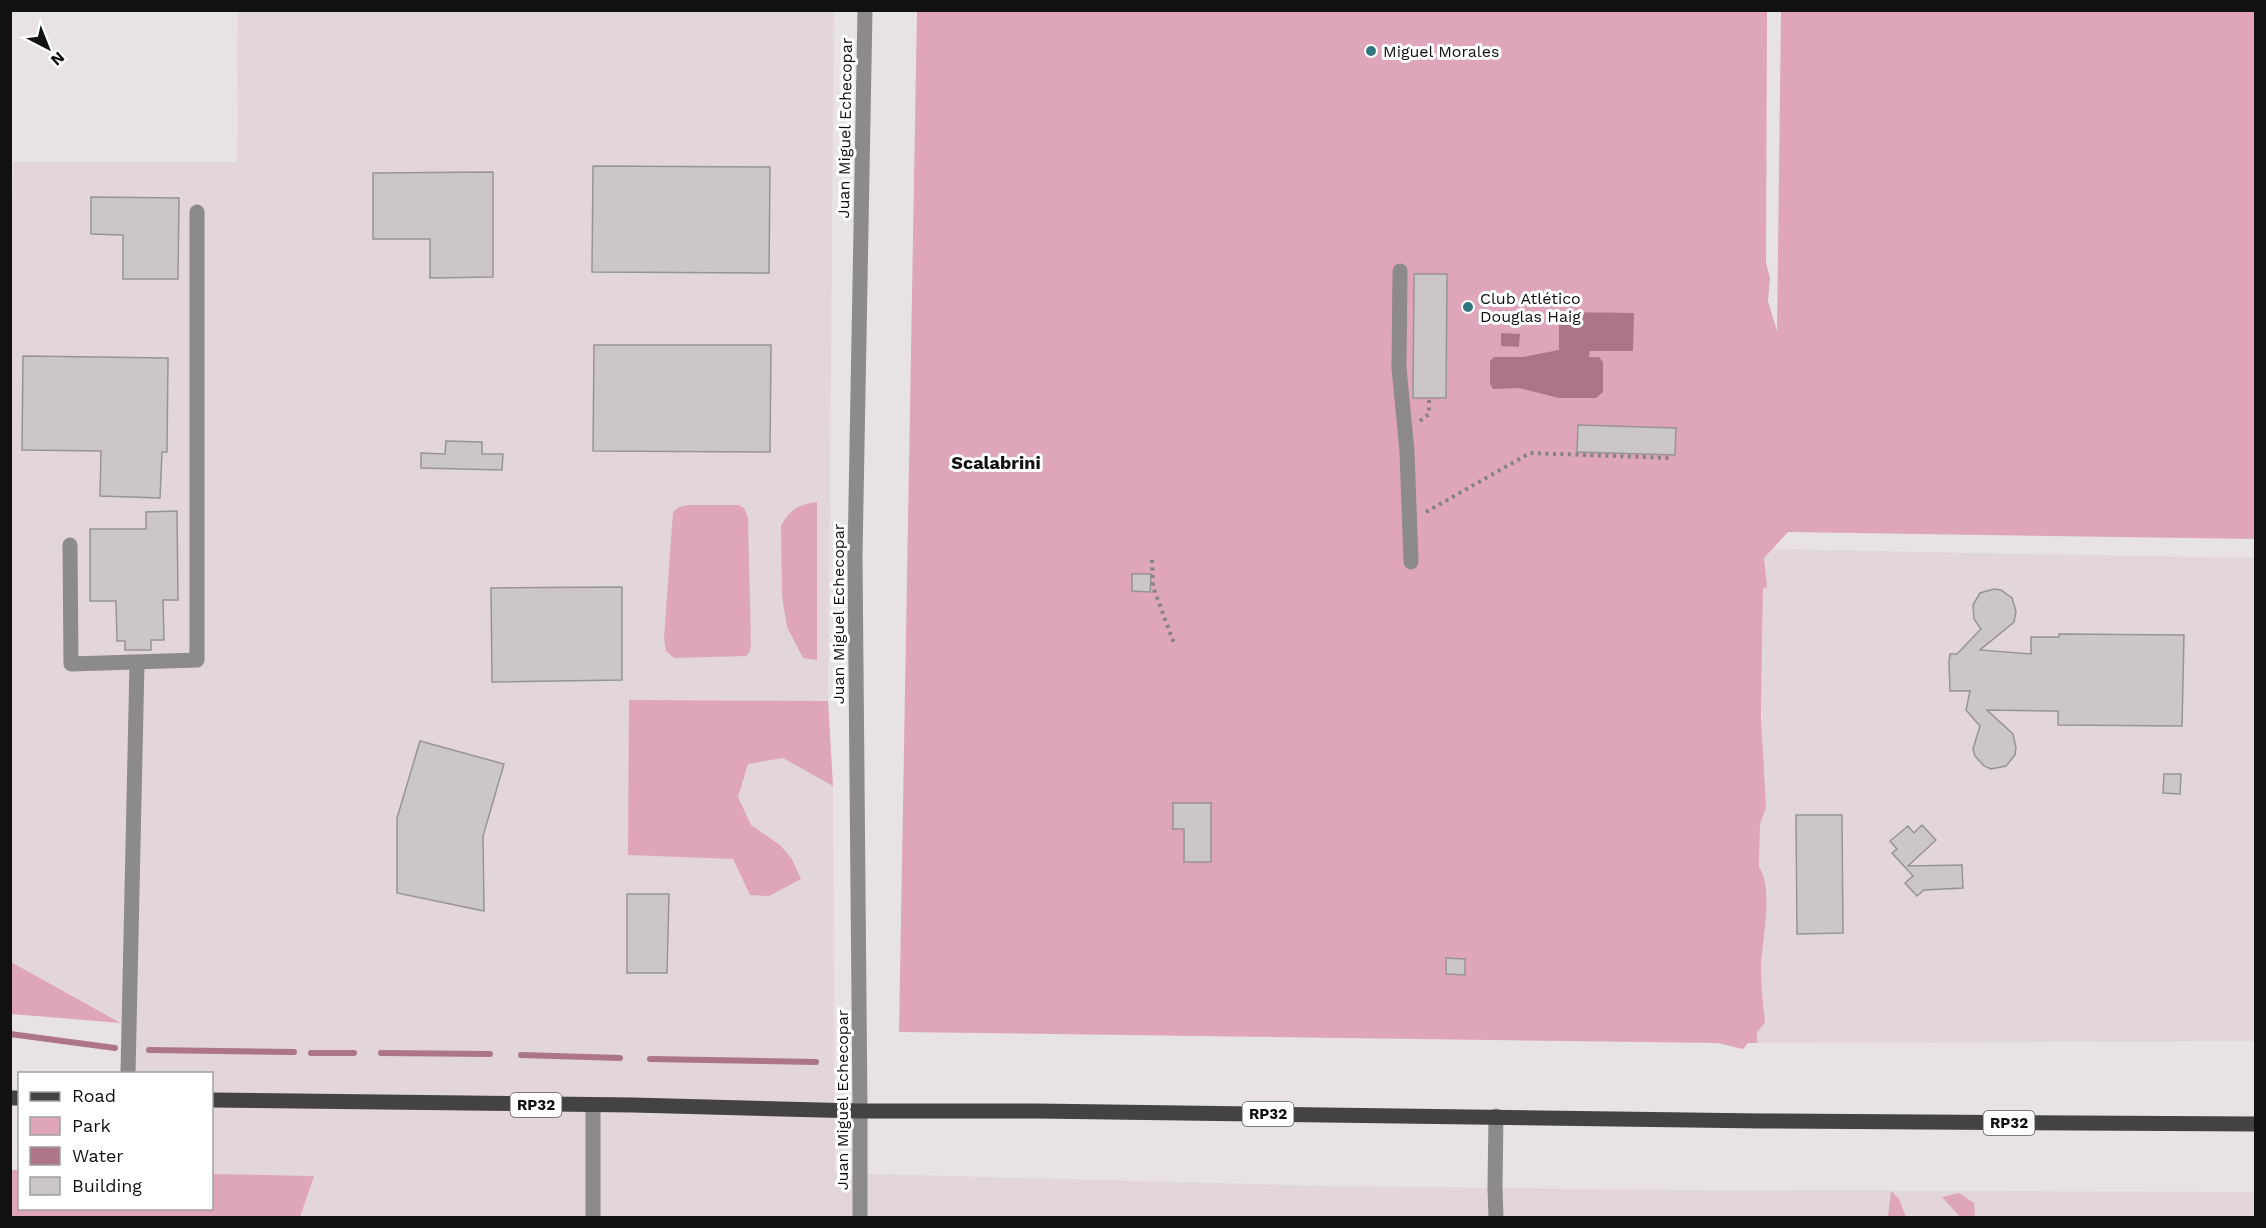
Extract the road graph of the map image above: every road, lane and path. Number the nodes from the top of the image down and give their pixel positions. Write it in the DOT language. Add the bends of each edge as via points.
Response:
graph roads {
  1 [pos="865,10"];
  2 [pos="197,212"];
  3 [pos="1400,271"];
  4 [pos="1671,458"];
  5 [pos="1410,520"];
  6 [pos="69,545"];
  7 [pos="1152,560"];
  8 [pos="1411,562"];
  9 [pos="1175,646"];
  10 [pos="137,663"];
  11 [pos="128,1072"];
  12 [pos="213,1101"];
  13 [pos="593,1106"];
  14 [pos="861,1111"];
  15 [pos="1496,1116"];
  16 [pos="2256,1124"];
  17 [pos="593,1218"];
  18 [pos="860,1218"];
  19 [pos="1496,1218"];
  1 -- 14 [label="street, Juan Miguel Echecopar" via="855,556"];
  2 -- 10 [label="street" via="197,660"];
  3 -- 5 [label="street" via="1399,368"];
  4 -- 5 [label="path" via="1530,453"];
  5 -- 8 [label="street"];
  6 -- 10 [label="street" via="70,664"];
  7 -- 9 [label="path" via="1153,587"];
  10 -- 11 [label="street"];
  12 -- 13 [label="main road, RP32"];
  13 -- 14 [label="main road, RP32"];
  13 -- 17 [label="street"];
  14 -- 15 [label="main road, RP32"];
  14 -- 18 [label="street, Juan Miguel Echecopar"];
  15 -- 16 [label="main road, RP32"];
  15 -- 19 [label="street"];
}
